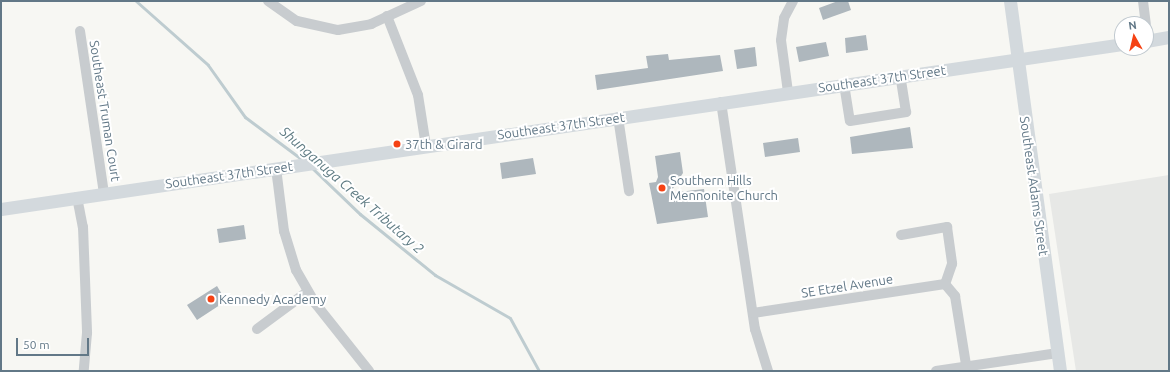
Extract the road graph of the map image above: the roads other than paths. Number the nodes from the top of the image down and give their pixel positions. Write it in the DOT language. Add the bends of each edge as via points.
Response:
graph roads {
  1 [pos="268,1"];
  2 [pos="421,1"];
  3 [pos="793,1"];
  4 [pos="1010,1"];
  5 [pos="1143,1"];
  6 [pos="387,16"];
  7 [pos="1145,16"];
  8 [pos="80,31"];
  9 [pos="1154,36"];
  10 [pos="1169,37"];
  11 [pos="1114,45"];
  12 [pos="1017,59"];
  13 [pos="900,76"];
  14 [pos="844,84"];
  15 [pos="788,92"];
  16 [pos="721,102"];
  17 [pos="618,118"];
  18 [pos="426,146"];
  19 [pos="279,168"];
  20 [pos="629,192"];
  21 [pos="104,194"];
  22 [pos="77,197"];
  23 [pos="1,209"];
  24 [pos="901,235"];
  25 [pos="945,284"];
  26 [pos="307,292"];
  27 [pos="753,313"];
  28 [pos="257,329"];
  29 [pos="1058,353"];
  30 [pos="967,369"];
  31 [pos="84,371"];
  32 [pos="369,371"];
  33 [pos="768,371"];
  34 [pos="936,371"];
  35 [pos="1060,371"];
  1 -- 6 [label="street" via="297,21 324,28 363,26"];
  2 -- 6 [label="street"];
  3 -- 15 [label="street" via="784,18 781,40"];
  4 -- 12 [label="main road, Southeast Adams Street"];
  5 -- 7 [label="street"];
  6 -- 18 [label="street" via="418,95"];
  8 -- 21 [label="street, Southeast Truman Court"];
  9 -- 10 [label="main road"];
  11 -- 12 [label="main road, Southeast 37th Street"];
  12 -- 13 [label="main road, Southeast 37th Street"];
  12 -- 29 [label="main road, Southeast Adams Street"];
  13 -- 14 [label="main road, Southeast 37th Street"];
  13 -- 14 [label="street" via="906,112 850,121"];
  14 -- 15 [label="main road, Southeast 37th Street"];
  15 -- 16 [label="main road, Southeast 37th Street"];
  16 -- 17 [label="main road, Southeast 37th Street"];
  16 -- 27 [label="street"];
  17 -- 18 [label="main road, Southeast 37th Street"];
  17 -- 20 [label="street"];
  18 -- 19 [label="main road, Southeast 37th Street"];
  19 -- 21 [label="main road, Southeast 37th Street"];
  19 -- 26 [label="street" via="289,252"];
  21 -- 22 [label="main road, Southeast 37th Street"];
  22 -- 23 [label="main road, Southeast 37th Street"];
  22 -- 31 [label="street" via="83,227 86,303"];
  24 -- 25 [label="street" via="946,227 952,264"];
  25 -- 27 [label="street, SE Etzel Avenue"];
  25 -- 30 [label="street" via="955,296"];
  26 -- 28 [label="street"];
  26 -- 32 [label="street"];
  27 -- 33 [label="street"];
  29 -- 30 [label="street"];
  29 -- 35 [label="main road, Southeast Adams Street"];
  30 -- 34 [label="street"];
}
